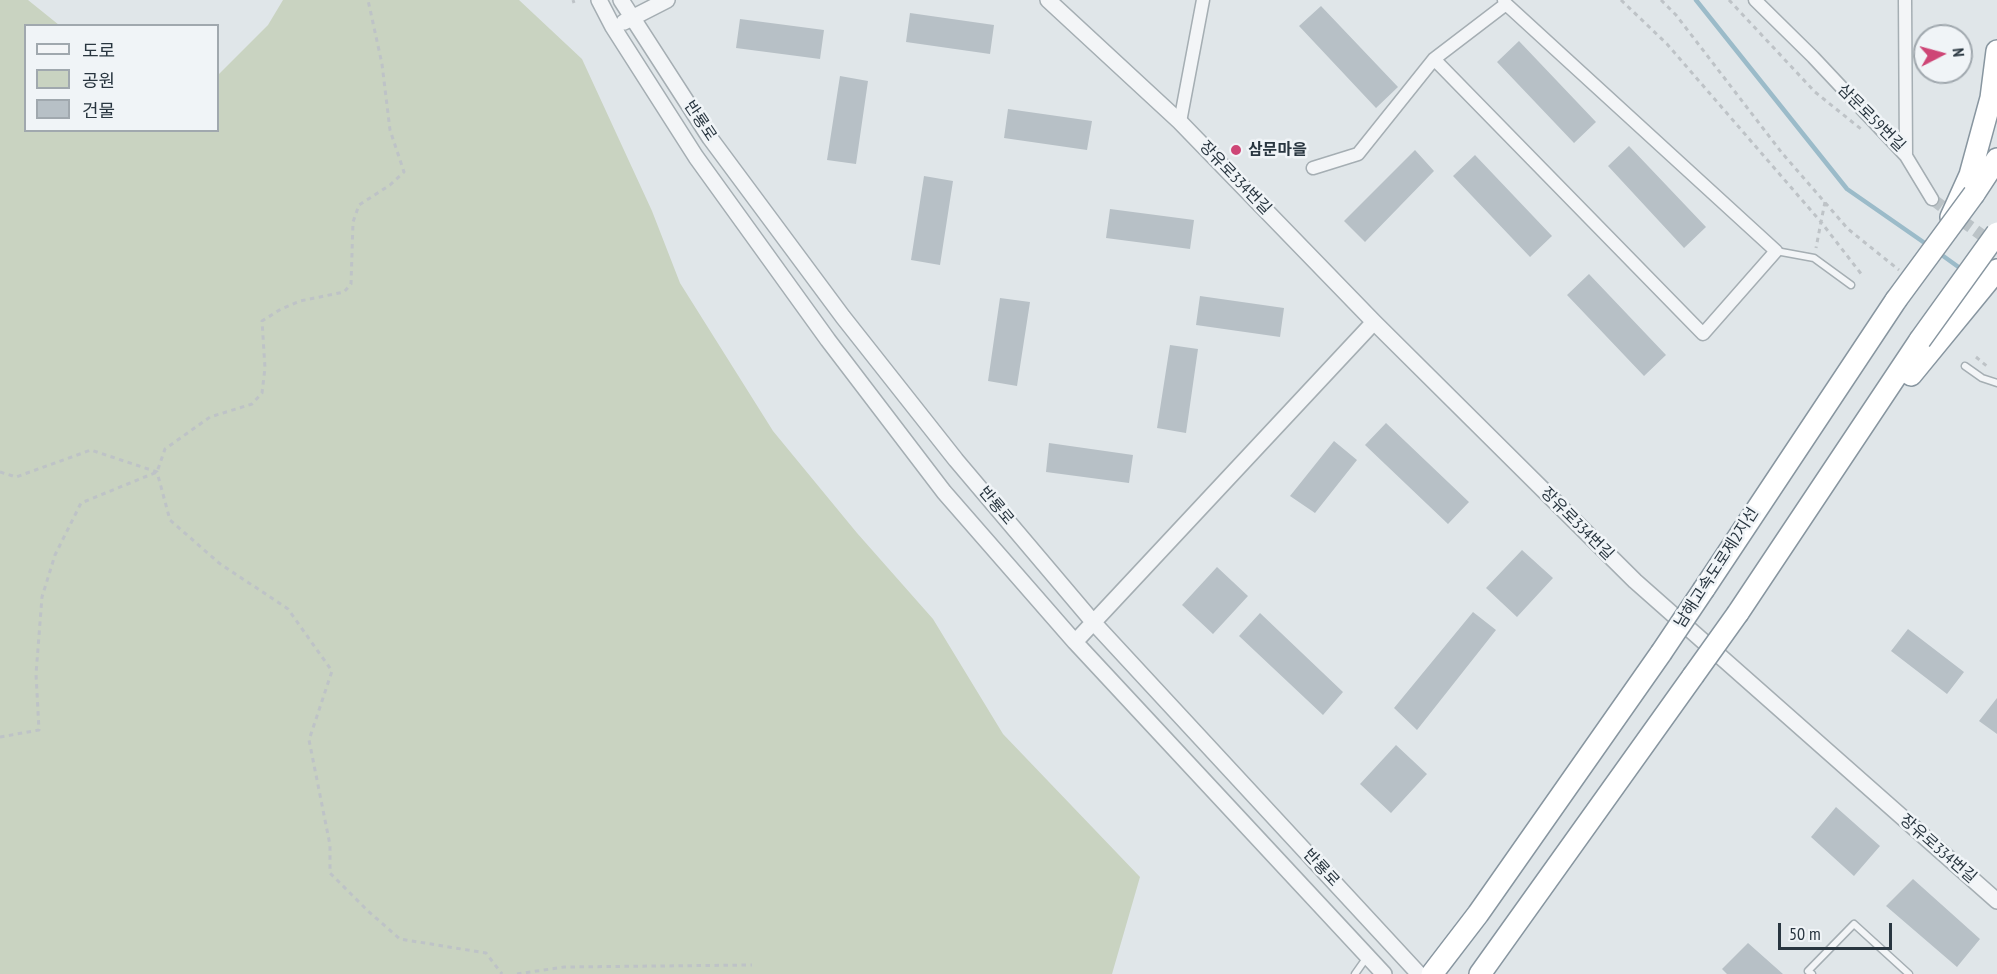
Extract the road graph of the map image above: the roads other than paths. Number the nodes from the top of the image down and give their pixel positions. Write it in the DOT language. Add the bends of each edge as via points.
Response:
graph roads {
  1 [pos="667,0"];
  2 [pos="1048,0"];
  3 [pos="1203,0"];
  4 [pos="1755,0"];
  5 [pos="1905,0"];
  6 [pos="624,1"];
  7 [pos="1505,2"];
  8 [pos="602,6"];
  9 [pos="632,19"];
  10 [pos="613,27"];
  11 [pos="1997,51"];
  12 [pos="1434,59"];
  13 [pos="1180,122"];
  14 [pos="1906,156"];
  15 [pos="1997,159"];
  16 [pos="1313,168"];
  17 [pos="1932,199"];
  18 [pos="1997,232"];
  19 [pos="1942,237"];
  20 [pos="1776,251"];
  21 [pos="1997,270"];
  22 [pos="1851,285"];
  23 [pos="1374,322"];
  24 [pos="1965,366"];
  25 [pos="1997,383"];
  26 [pos="1845,453"];
  27 [pos="1094,623"];
  28 [pos="1076,642"];
  29 [pos="1997,901"];
  30 [pos="1368,956"];
  31 [pos="1355,974"];
  32 [pos="1384,974"];
  33 [pos="1419,974"];
  34 [pos="1432,974"];
  35 [pos="1480,974"];
  36 [pos="1812,974"];
  37 [pos="1908,974"];
  1 -- 9 [label="street"];
  2 -- 13 [label="street, 장유로334번길"];
  3 -- 13 [label="street"];
  4 -- 14 [label="street, 삼문로59번길"];
  5 -- 14 [label="street, 삼문로59번길"];
  6 -- 8 [label="street"];
  6 -- 9 [label="street, 반룡로"];
  7 -- 12 [label="street"];
  7 -- 20 [label="street"];
  8 -- 10 [label="street, 반룡로"];
  9 -- 10 [label="street"];
  9 -- 27 [label="street, 반룡로" via="710,138 843,317 956,460"];
  10 -- 28 [label="street, 반룡로" via="696,157 828,340 944,492"];
  11 -- 19 [label="highway" via="1991,98 1970,175"];
  12 -- 16 [label="street" via="1358,154"];
  12 -- 20 [label="street" via="1703,334"];
  13 -- 23 [label="street, 장유로334번길"];
  14 -- 17 [label="street"];
  15 -- 19 [label="highway, 남해고속도로제2지선, bridge"];
  18 -- 26 [label="highway, bridge"];
  19 -- 34 [label="highway, 남해고속도로제2지선, bridge" via="1661,653"];
  20 -- 22 [label="lane" via="1814,258"];
  21 -- 26 [label="highway"];
  23 -- 27 [label="street"];
  23 -- 29 [label="street, 장유로334번길" via="1635,581"];
  24 -- 25 [label="lane"];
  26 -- 35 [label="highway, bridge" via="1738,613"];
  27 -- 28 [label="street"];
  27 -- 33 [label="street, 반룡로"];
  28 -- 30 [label="street, 반룡로"];
  30 -- 31 [label="lane"];
  30 -- 32 [label="street, 반룡로"];
  36 -- 37 [label="lane" via="1808,971 1854,924"];
}
